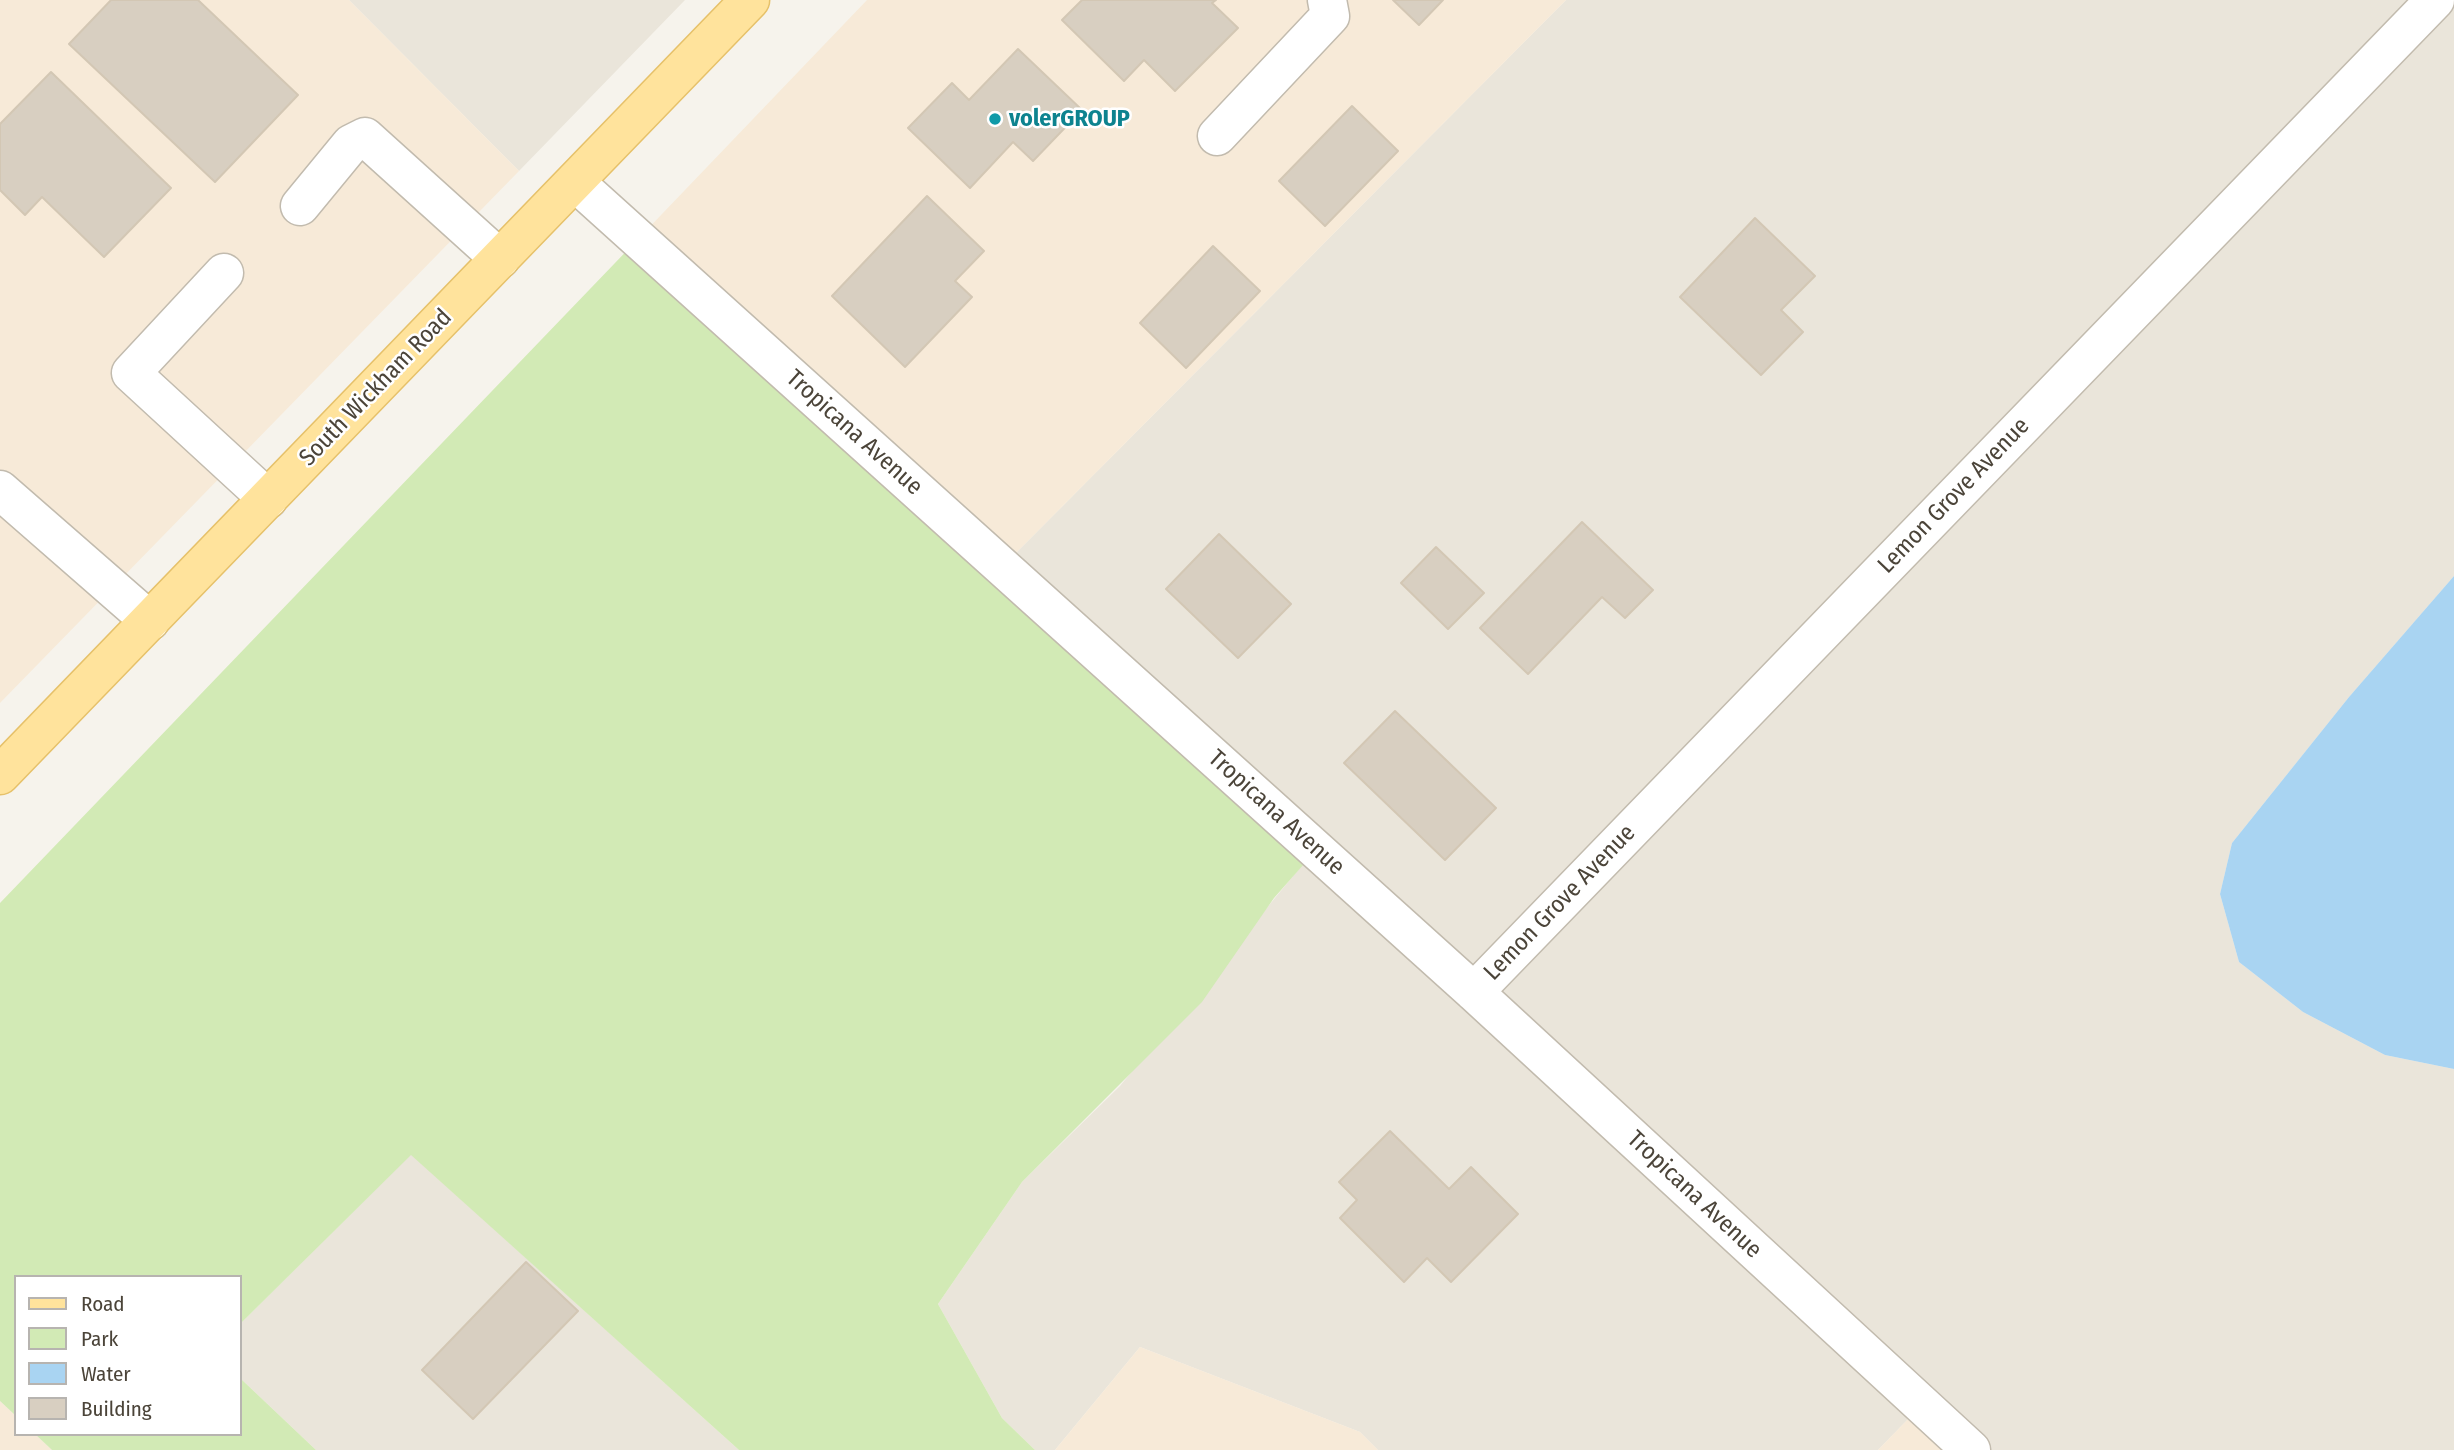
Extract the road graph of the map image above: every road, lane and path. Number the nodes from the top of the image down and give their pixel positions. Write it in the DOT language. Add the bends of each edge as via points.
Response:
graph roads {
  1 [pos="750,0"];
  2 [pos="1327,0"];
  3 [pos="2435,0"];
  4 [pos="1217,136"];
  5 [pos="575,182"];
  6 [pos="300,206"];
  7 [pos="500,259"];
  8 [pos="224,273"];
  9 [pos="0,490"];
  10 [pos="268,499"];
  11 [pos="150,621"];
  12 [pos="0,775"];
  13 [pos="1474,992"];
  14 [pos="1970,1450"];
  1 -- 5 [label="main road, South Wickham Road"];
  2 -- 4 [label="street" via="1330,16"];
  3 -- 13 [label="street, Lemon Grove Avenue"];
  5 -- 7 [label="main road, South Wickham Road"];
  5 -- 13 [label="street, Tropicana Avenue"];
  6 -- 7 [label="street" via="351,144 365,137"];
  7 -- 10 [label="main road, South Wickham Road"];
  8 -- 10 [label="street" via="131,373"];
  9 -- 11 [label="street"];
  10 -- 11 [label="main road, South Wickham Road"];
  11 -- 12 [label="main road, South Wickham Road"];
  13 -- 14 [label="street, Tropicana Avenue"];
}
